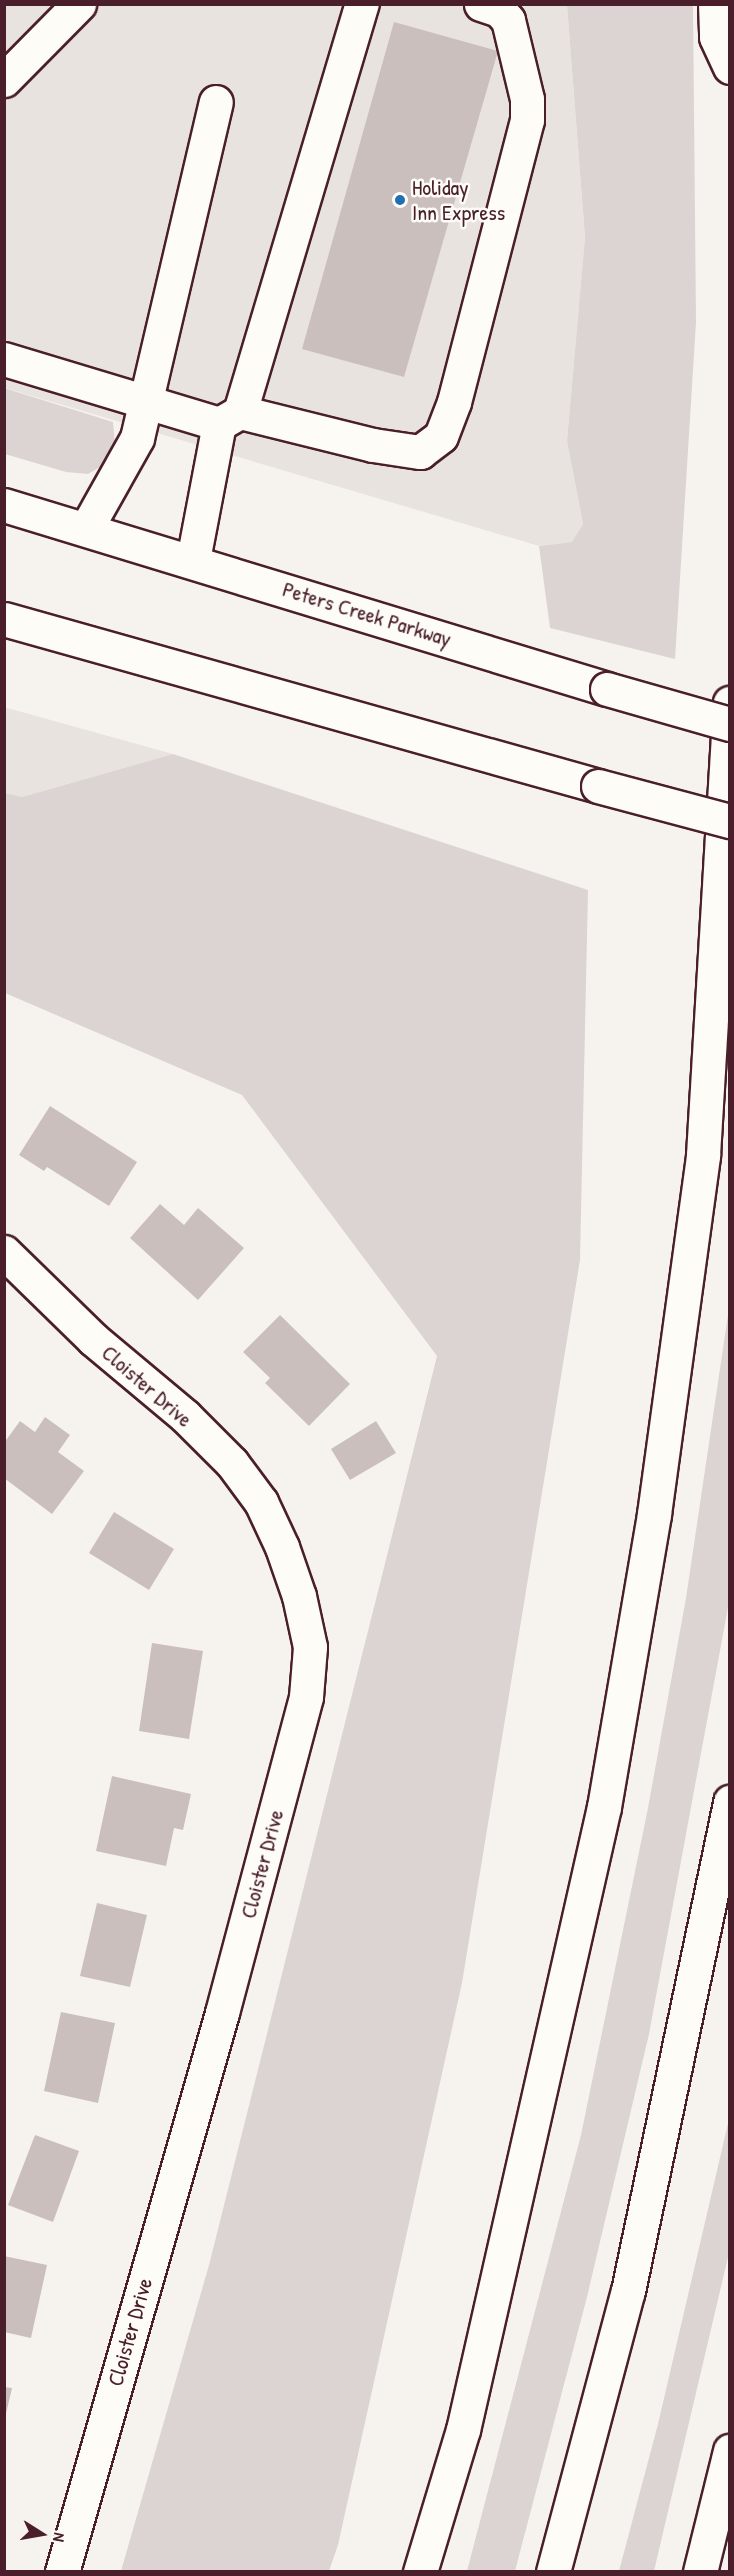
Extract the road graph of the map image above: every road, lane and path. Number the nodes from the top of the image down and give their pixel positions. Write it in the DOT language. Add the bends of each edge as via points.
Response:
graph roads {
  1 [pos="79,4"];
  2 [pos="363,4"];
  3 [pos="480,4"];
  4 [pos="715,4"];
  5 [pos="729,67"];
  6 [pos="4,80"];
  7 [pos="216,102"];
  8 [pos="4,359"];
  9 [pos="146,401"];
  10 [pos="229,418"];
  11 [pos="4,505"];
  12 [pos="86,528"];
  13 [pos="193,560"];
  14 [pos="4,619"];
  15 [pos="729,704"];
  16 [pos="729,724"];
  17 [pos="729,821"];
  18 [pos="4,1252"];
  19 [pos="729,1802"];
  20 [pos="729,2451"];
  21 [pos="62,2571"];
  22 [pos="420,2571"];
  23 [pos="553,2571"];
  24 [pos="700,2571"];
  1 -- 6 [label="main road"];
  2 -- 10 [label="main road"];
  3 -- 10 [label="main road" via="499,10 508,20 527,120 454,402 441,436 420,452"];
  4 -- 5 [label="main road" via="716,37"];
  7 -- 9 [label="main road"];
  8 -- 9 [label="main road"];
  9 -- 10 [label="main road"];
  9 -- 12 [label="main road" via="137,438"];
  10 -- 13 [label="main road"];
  11 -- 12 [label="main road, Peters Creek Parkway"];
  12 -- 13 [label="main road, Peters Creek Parkway"];
  13 -- 16 [label="main road, Peters Creek Parkway, bridge"];
  14 -- 17 [label="main road, bridge"];
  15 -- 22 [label="main road" via="703,1155 654,1514 598,1830 463,2430"];
  18 -- 21 [label="main road, Cloister Drive" via="93,1339 185,1416 232,1462 261,1502 282,1547 299,1596 310,1647 306,1697 222,2013"];
  19 -- 23 [label="main road" via="628,2291"];
  20 -- 24 [label="main road"];
}
